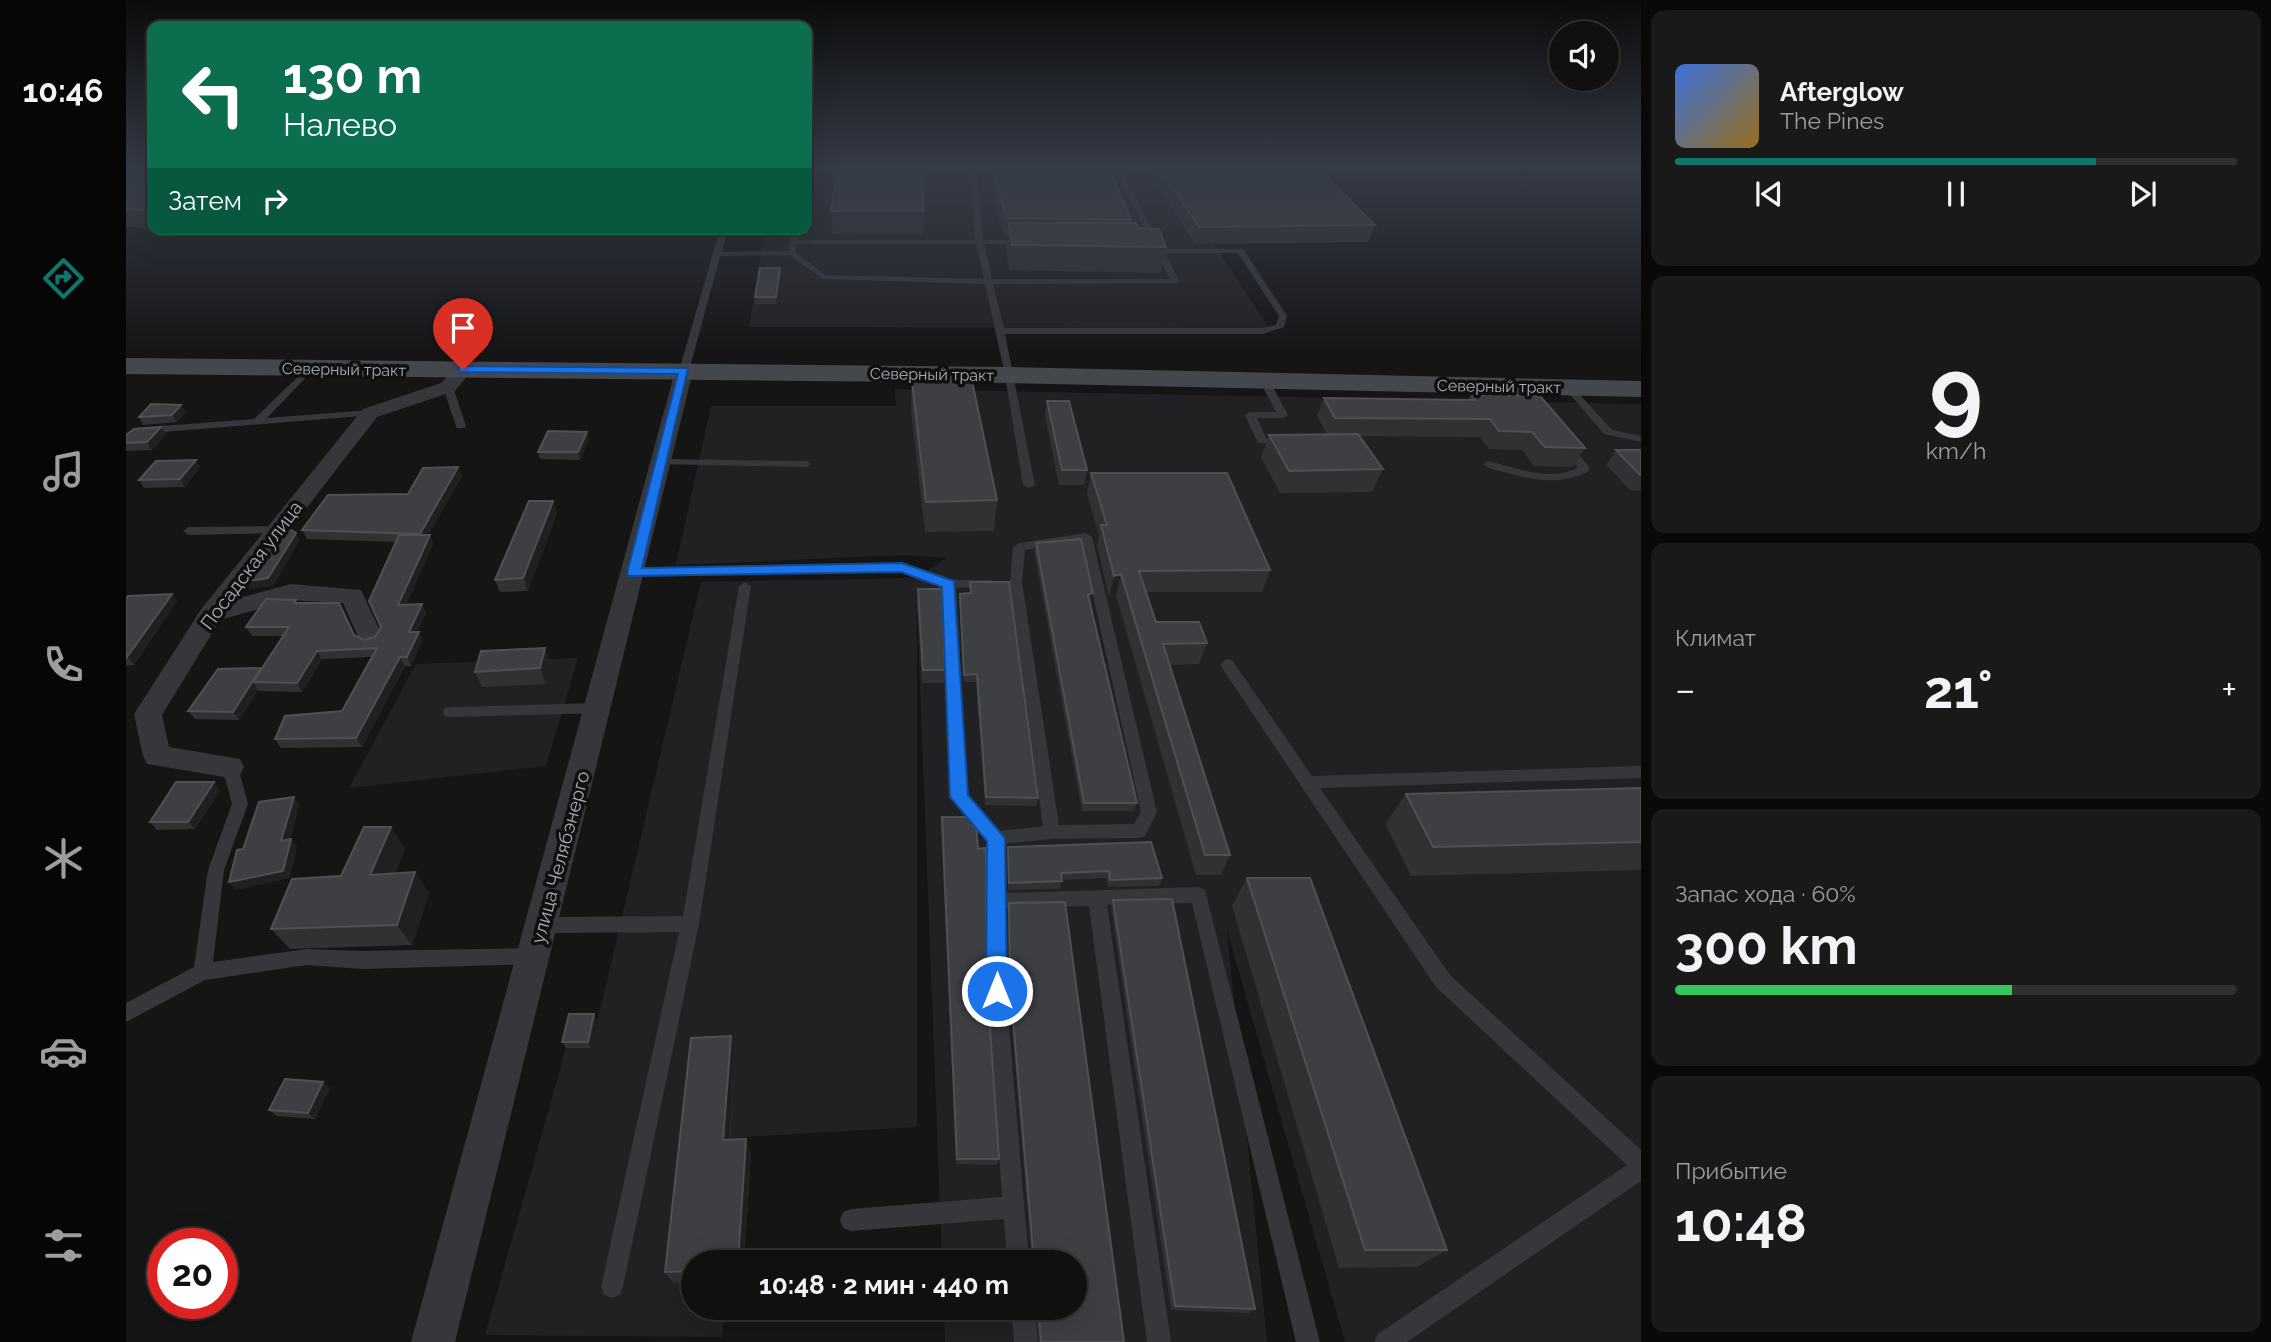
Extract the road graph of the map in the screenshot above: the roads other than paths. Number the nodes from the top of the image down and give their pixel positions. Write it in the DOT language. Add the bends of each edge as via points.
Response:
graph roads {
  1 [pos="978,229"];
  2 [pos="1148,229"];
  3 [pos="723,235"];
  4 [pos="796,235"];
  5 [pos="979,241"];
  6 [pos="794,242"];
  7 [pos="1033,242"];
  8 [pos="1141,243"];
  9 [pos="1157,247"];
  10 [pos="791,253"];
  11 [pos="718,254"];
  12 [pos="989,282"];
  13 [pos="999,331"];
  14 [pos="126,366"];
  15 [pos="223,368"];
  16 [pos="310,368"];
  17 [pos="684,370"];
  18 [pos="1010,375"];
  19 [pos="126,378"];
  20 [pos="456,378"];
  21 [pos="1265,382"];
  22 [pos="1569,388"];
  23 [pos="1641,389"];
  24 [pos="370,413"];
  25 [pos="257,422"];
  26 [pos="461,426"];
  27 [pos="1555,431"];
  28 [pos="1641,439"];
  29 [pos="126,440"];
  30 [pos="1303,443"];
  31 [pos="662,462"];
  32 [pos="806,464"];
  33 [pos="1488,464"];
  34 [pos="1029,485"];
  35 [pos="276,530"];
  36 [pos="189,531"];
  37 [pos="634,573"];
  38 [pos="1016,582"];
  39 [pos="949,584"];
  40 [pos="745,586"];
  41 [pos="211,614"];
  42 [pos="370,637"];
  43 [pos="1227,664"];
  44 [pos="599,708"];
  45 [pos="450,712"];
  46 [pos="230,767"];
  47 [pos="1641,772"];
  48 [pos="1307,782"];
  49 [pos="1052,832"];
  50 [pos="996,838"];
  51 [pos="1097,898"];
  52 [pos="996,901"];
  53 [pos="690,924"];
  54 [pos="543,925"];
  55 [pos="534,956"];
  56 [pos="203,972"];
  57 [pos="126,1013"];
  58 [pos="1641,1166"];
  59 [pos="1012,1207"];
  60 [pos="851,1220"];
  61 [pos="1017,1250"];
  62 [pos="612,1287"];
  63 [pos="1024,1320"];
  64 [pos="433,1342"];
  65 [pos="1026,1342"];
  66 [pos="1159,1342"];
  67 [pos="1308,1342"];
  68 [pos="1386,1342"];
  1 -- 5 [label="lane"];
  2 -- 9 [label="lane"];
  3 -- 11 [label="lane"];
  4 -- 6 [label="lane"];
  5 -- 6 [label="lane"];
  5 -- 7 [label="lane"];
  5 -- 12 [label="lane"];
  6 -- 10 [label="lane"];
  8 -- 9 [label="lane"];
  9 -- 12 [label="lane" via="1175,281"];
  9 -- 13 [label="lane" via="1240,251 1283,316 1280,327 1263,331"];
  10 -- 11 [label="lane"];
  10 -- 12 [label="lane" via="823,277"];
  11 -- 17 [label="lane"];
  12 -- 13 [label="lane"];
  13 -- 18 [label="lane"];
  14 -- 15 [label="main road, Северный тракт"];
  15 -- 16 [label="main road, Северный тракт"];
  15 -- 19 [label="main road, Северный тракт"];
  16 -- 20 [label="main road, Северный тракт"];
  16 -- 25 [label="lane"];
  17 -- 18 [label="main road, Северный тракт"];
  17 -- 20 [label="main road, Северный тракт"];
  17 -- 31 [label="street, улица Челябэнерго"];
  18 -- 21 [label="main road, Северный тракт"];
  18 -- 34 [label="lane"];
  20 -- 24 [label="street"];
  20 -- 26 [label="lane"];
  21 -- 22 [label="main road, Северный тракт" via="1525,395"];
  21 -- 30 [label="lane" via="1283,415 1250,415 1262,441"];
  22 -- 23 [label="main road, Северный тракт"];
  22 -- 28 [label="lane" via="1608,432"];
  24 -- 25 [label="lane"];
  24 -- 35 [label="street, Посадская улица"];
  25 -- 29 [label="lane" via="135,431"];
  27 -- 33 [label="lane" via="1585,469 1573,477 1533,477"];
  31 -- 32 [label="lane"];
  31 -- 37 [label="street, улица Челябэнерго"];
  35 -- 36 [label="lane"];
  35 -- 41 [label="street, Посадская улица"];
  37 -- 39 [label="lane" via="902,568"];
  37 -- 44 [label="street, улица Челябэнерго"];
  38 -- 39 [label="lane"];
  38 -- 49 [label="lane"];
  38 -- 49 [label="lane" via="1019,547 1086,537 1149,812 1139,831"];
  39 -- 50 [label="lane" via="959,797"];
  40 -- 53 [label="lane"];
  41 -- 42 [label="street" via="291,592 352,596"];
  41 -- 46 [label="street, Посадская улица" via="148,714 157,756"];
  43 -- 48 [label="lane"];
  44 -- 45 [label="lane"];
  44 -- 54 [label="street, улица Челябэнерго"];
  46 -- 56 [label="lane" via="240,804 216,870"];
  47 -- 48 [label="lane"];
  48 -- 58 [label="lane" via="1443,981"];
  49 -- 50 [label="lane"];
  50 -- 52 [label="lane"];
  51 -- 52 [label="lane"];
  51 -- 66 [label="lane"];
  51 -- 67 [label="lane" via="1199,895"];
  52 -- 59 [label="lane" via="997,991"];
  53 -- 54 [label="lane"];
  53 -- 62 [label="lane"];
  54 -- 55 [label="street, улица Челябэнерго"];
  55 -- 56 [label="lane" via="307,957"];
  55 -- 64 [label="street, улица Челябэнерго"];
  56 -- 57 [label="lane"];
  58 -- 68 [label="lane"];
  59 -- 60 [label="lane"];
  59 -- 61 [label="lane"];
  63 -- 65 [label="lane"];
}
